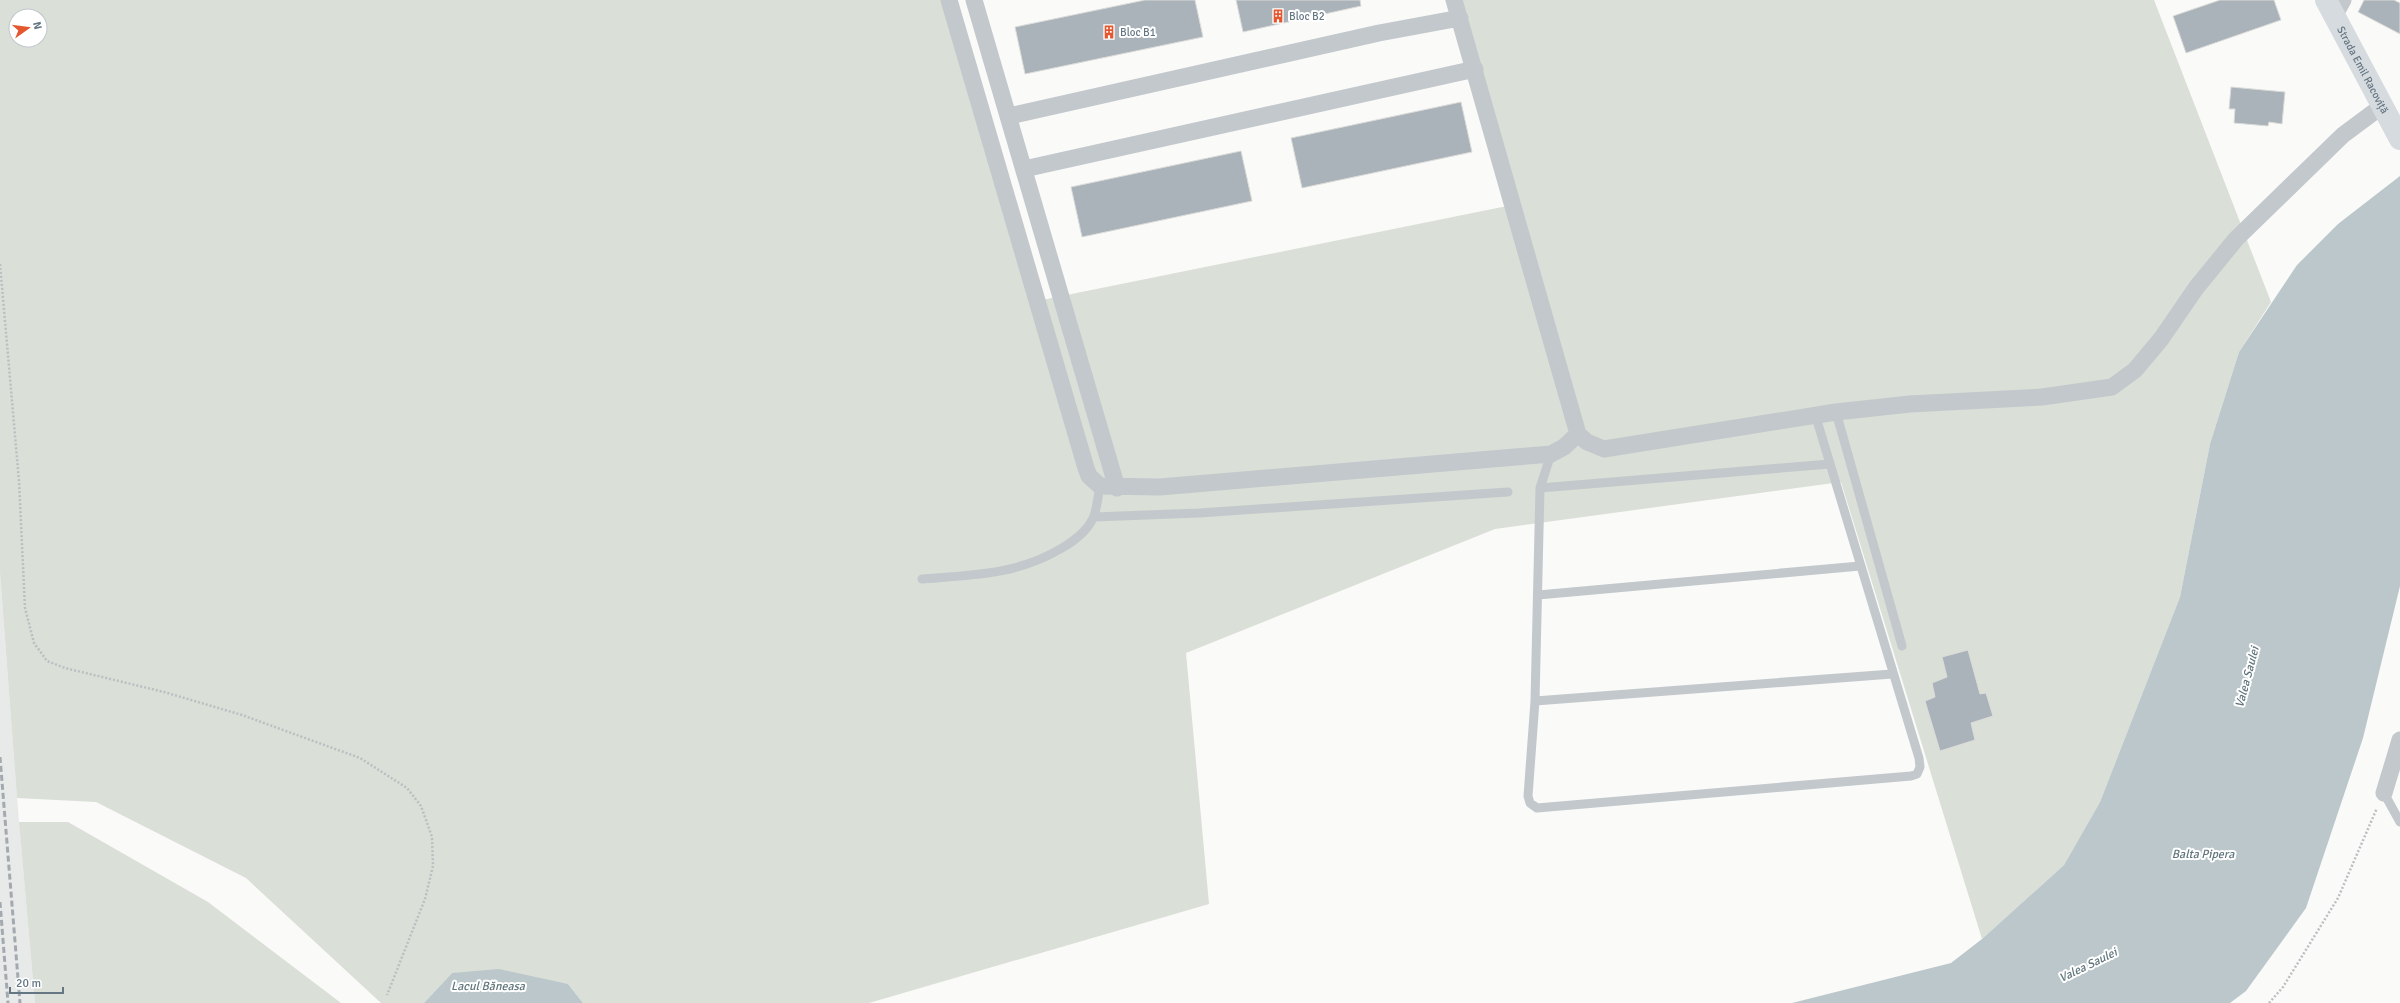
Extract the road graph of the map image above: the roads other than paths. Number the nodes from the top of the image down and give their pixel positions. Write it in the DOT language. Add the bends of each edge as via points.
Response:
graph roads {
  1 [pos="949,0"];
  2 [pos="974,0"];
  3 [pos="1454,0"];
  4 [pos="2334,5"];
  5 [pos="1460,18"];
  6 [pos="1475,69"];
  7 [pos="2382,106"];
  8 [pos="1008,116"];
  9 [pos="2398,129"];
  10 [pos="1024,169"];
  11 [pos="1836,412"];
  12 [pos="1815,414"];
  13 [pos="1578,434"];
  14 [pos="1551,454"];
  15 [pos="1830,464"];
  16 [pos="1100,486"];
  17 [pos="1117,488"];
  18 [pos="1540,488"];
  19 [pos="1508,492"];
  20 [pos="1094,517"];
  21 [pos="1860,566"];
  22 [pos="922,579"];
  23 [pos="1538,595"];
  24 [pos="1902,646"];
  25 [pos="1892,674"];
  26 [pos="1535,701"];
  27 [pos="2400,740"];
  28 [pos="2384,793"];
  29 [pos="2400,822"];
  1 -- 16 [label="street" via="1086,468 1089,476"];
  2 -- 8 [label="street"];
  3 -- 5 [label="street"];
  4 -- 7 [label="street, Strada Emil Racoviță"];
  5 -- 6 [label="street"];
  5 -- 8 [label="street" via="1379,32"];
  6 -- 10 [label="street"];
  6 -- 13 [label="street"];
  7 -- 9 [label="street, Strada Emil Racoviță"];
  7 -- 11 [label="street" via="2343,135 2236,239 2196,288 2161,339 2135,370 2112,387 2042,397 1910,404"];
  8 -- 10 [label="street"];
  10 -- 17 [label="street"];
  11 -- 12 [label="street"];
  11 -- 24 [label="lane"];
  12 -- 13 [label="street" via="1611,448 1596,446"];
  12 -- 15 [label="lane"];
  13 -- 14 [label="street" via="1564,447"];
  14 -- 17 [label="street"];
  14 -- 18 [label="lane"];
  15 -- 18 [label="lane"];
  15 -- 21 [label="lane"];
  16 -- 17 [label="street"];
  16 -- 20 [label="lane"];
  18 -- 23 [label="lane"];
  19 -- 20 [label="lane" via="1199,513"];
  20 -- 22 [label="lane" via="1077,539 1046,558 1023,567 1000,572"];
  21 -- 23 [label="lane"];
  21 -- 25 [label="lane"];
  23 -- 26 [label="lane"];
  25 -- 26 [label="lane"];
  25 -- 26 [label="lane" via="1919,758 1920,767 1917,774 1537,808 1530,803 1528,796"];
  27 -- 28 [label="street"];
  28 -- 29 [label="lane"];
}
